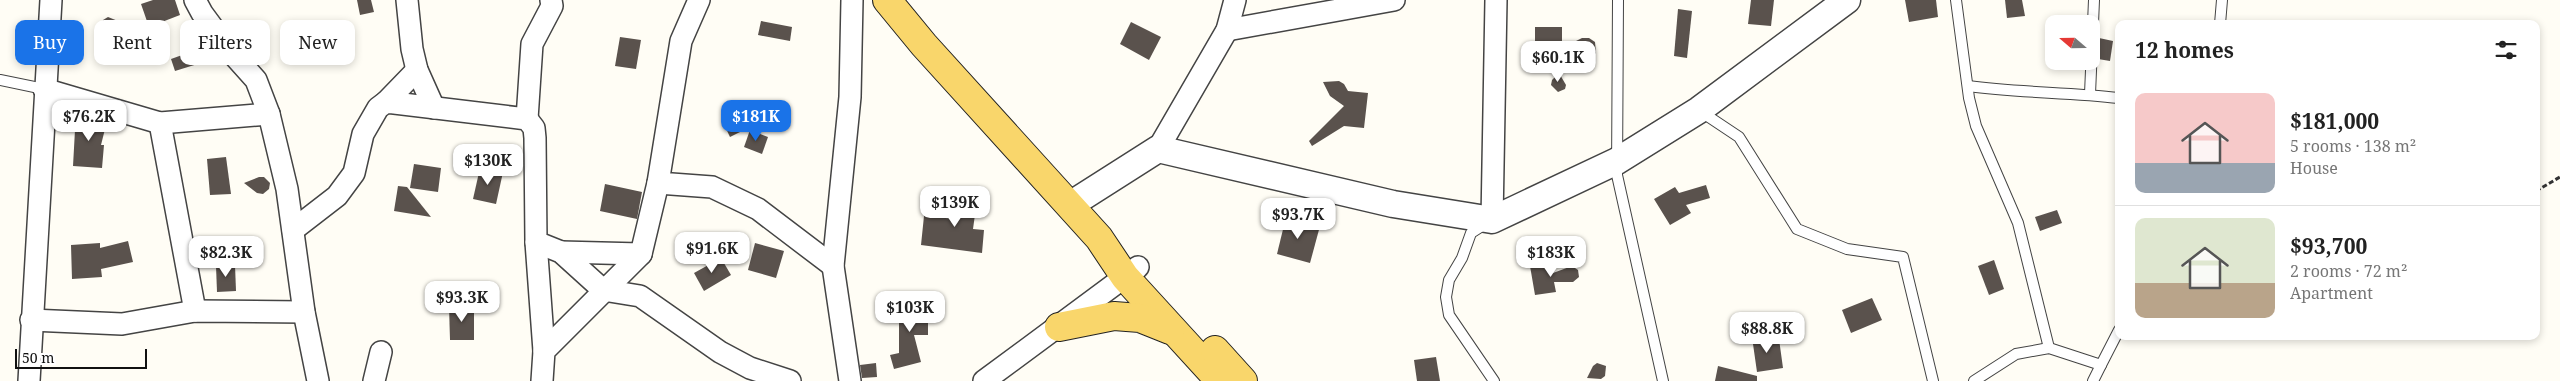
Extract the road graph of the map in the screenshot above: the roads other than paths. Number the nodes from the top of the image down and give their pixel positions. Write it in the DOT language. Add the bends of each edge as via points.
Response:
graph roads {
  1 [pos="51,0"];
  2 [pos="195,0"];
  3 [pos="407,0"];
  4 [pos="551,0"];
  5 [pos="699,0"];
  6 [pos="852,0"];
  7 [pos="887,0"];
  8 [pos="1235,0"];
  9 [pos="1394,0"];
  10 [pos="1496,0"];
  11 [pos="1618,0"];
  12 [pos="1846,0"];
  13 [pos="1956,0"];
  14 [pos="2094,0"];
  15 [pos="2222,0"];
  16 [pos="2220,20"];
  17 [pos="1227,30"];
  18 [pos="417,70"];
  19 [pos="0,80"];
  20 [pos="1968,86"];
  21 [pos="44,89"];
  22 [pos="2090,94"];
  23 [pos="2115,97"];
  24 [pos="386,102"];
  25 [pos="434,108"];
  26 [pos="1699,110"];
  27 [pos="269,114"];
  28 [pos="527,119"];
  29 [pos="160,123"];
  30 [pos="1158,149"];
  31 [pos="1617,161"];
  32 [pos="658,183"];
  33 [pos="1070,205"];
  34 [pos="1492,220"];
  35 [pos="292,230"];
  36 [pos="536,242"];
  37 [pos="561,252"];
  38 [pos="641,254"];
  39 [pos="832,266"];
  40 [pos="1132,272"];
  41 [pos="603,290"];
  42 [pos="195,311"];
  43 [pos="304,312"];
  44 [pos="32,320"];
  45 [pos="1059,327"];
  46 [pos="1174,331"];
  47 [pos="2115,338"];
  48 [pos="2049,348"];
  49 [pos="544,350"];
  50 [pos="380,352"];
  51 [pos="2101,365"];
  52 [pos="28,381"];
  53 [pos="318,381"];
  54 [pos="374,381"];
  55 [pos="542,381"];
  56 [pos="790,381"];
  57 [pos="850,381"];
  58 [pos="984,381"];
  59 [pos="1220,381"];
  60 [pos="1243,381"];
  61 [pos="1494,381"];
  62 [pos="1663,381"];
  63 [pos="1933,381"];
  64 [pos="1974,381"];
  65 [pos="2093,381"];
  1 -- 21 [label="street"];
  2 -- 27 [label="street" via="230,51 256,80"];
  3 -- 18 [label="street"];
  4 -- 28 [label="street" via="552,6 532,44"];
  5 -- 32 [label="street" via="681,41"];
  6 -- 39 [label="street" via="850,97"];
  7 -- 33 [label="main road"];
  8 -- 17 [label="street"];
  9 -- 17 [label="street"];
  10 -- 34 [label="street"];
  11 -- 31 [label="lane"];
  12 -- 26 [label="street"];
  13 -- 20 [label="lane"];
  14 -- 22 [label="lane"];
  15 -- 16 [label="lane"];
  17 -- 30 [label="street"];
  18 -- 24 [label="street"];
  18 -- 25 [label="street"];
  19 -- 21 [label="lane"];
  20 -- 22 [label="lane" via="2009,92"];
  20 -- 48 [label="lane" via="1976,126 2018,223"];
  21 -- 29 [label="street"];
  21 -- 44 [label="street"];
  22 -- 23 [label="lane"];
  24 -- 25 [label="street"];
  24 -- 35 [label="street" via="378,108 363,134 354,173 337,196"];
  25 -- 28 [label="street"];
  26 -- 31 [label="street"];
  26 -- 63 [label="lane" via="1738,137 1797,229 1847,249 1903,257"];
  27 -- 29 [label="street"];
  27 -- 35 [label="street" via="287,189"];
  28 -- 36 [label="street" via="534,128 535,138"];
  29 -- 42 [label="street"];
  30 -- 33 [label="street"];
  30 -- 34 [label="street" via="1393,204"];
  31 -- 34 [label="street"];
  31 -- 62 [label="lane" via="1617,175"];
  32 -- 38 [label="street"];
  32 -- 39 [label="street" via="712,187 758,209"];
  33 -- 40 [label="main road" via="1099,238 1118,250"];
  34 -- 61 [label="lane" via="1471,234 1449,280 1446,297 1449,315"];
  35 -- 43 [label="street"];
  36 -- 37 [label="street"];
  36 -- 49 [label="street"];
  37 -- 38 [label="street"];
  37 -- 41 [label="street"];
  38 -- 41 [label="street"];
  39 -- 57 [label="street"];
  40 -- 45 [label="street"];
  40 -- 46 [label="main road"];
  40 -- 60 [label="main road"];
  41 -- 49 [label="street"];
  41 -- 56 [label="street" via="640,296 720,352 750,368"];
  42 -- 43 [label="street"];
  42 -- 44 [label="street" via="122,324"];
  43 -- 53 [label="street"];
  44 -- 52 [label="street"];
  45 -- 46 [label="main road" via="1114,316 1140,318"];
  45 -- 58 [label="street"];
  46 -- 59 [label="main road"];
  47 -- 51 [label="lane"];
  48 -- 51 [label="lane"];
  48 -- 64 [label="lane" via="2016,354"];
  49 -- 55 [label="street"];
  50 -- 54 [label="street"];
  51 -- 65 [label="lane"];
}
